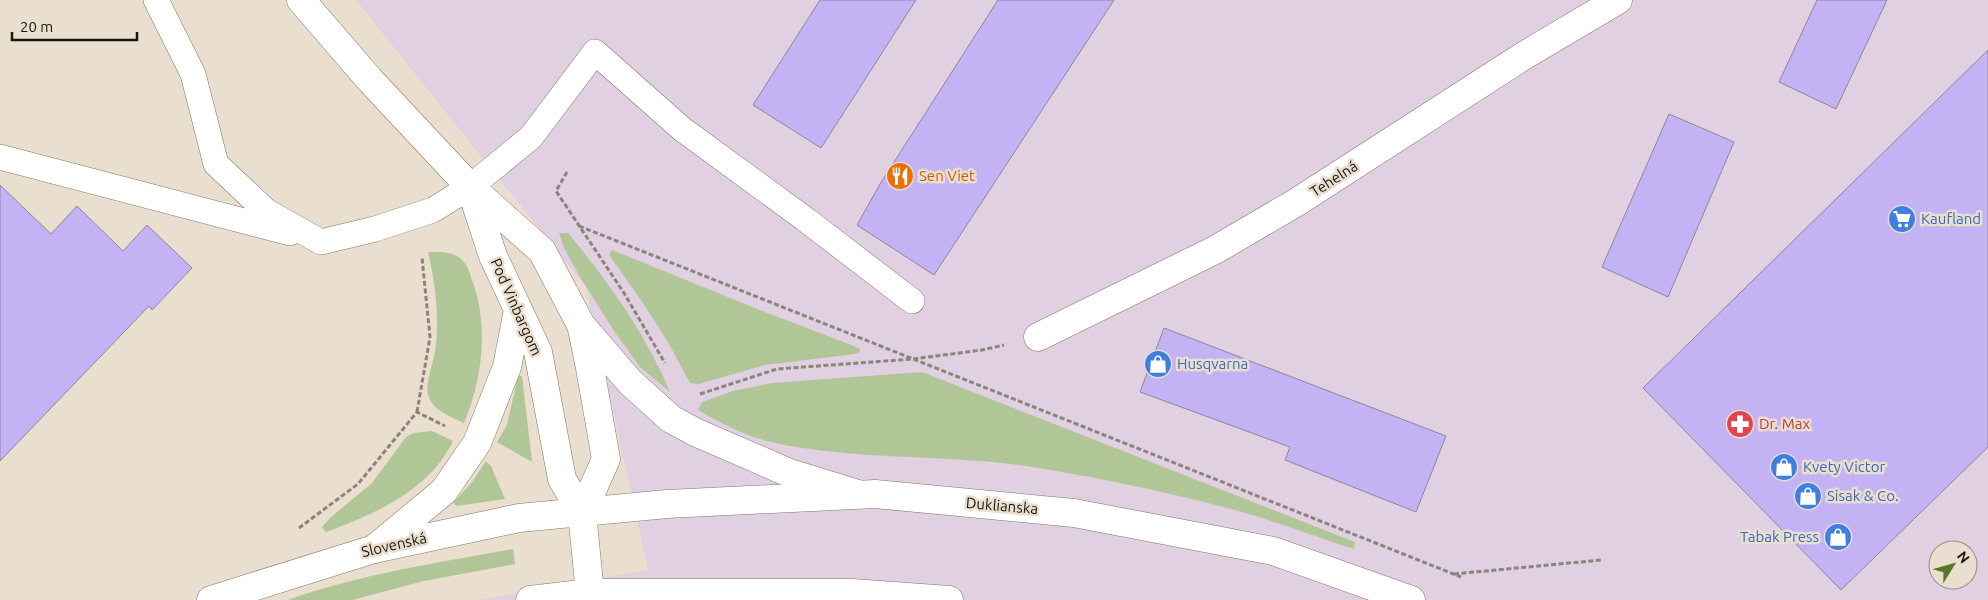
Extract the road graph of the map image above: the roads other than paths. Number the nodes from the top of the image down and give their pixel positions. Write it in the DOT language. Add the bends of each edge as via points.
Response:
graph roads {
  1 [pos="156,0"];
  2 [pos="301,0"];
  3 [pos="1618,0"];
  4 [pos="0,158"];
  5 [pos="470,187"];
  6 [pos="321,242"];
  7 [pos="912,301"];
  8 [pos="518,310"];
  9 [pos="581,326"];
  10 [pos="1038,338"];
  11 [pos="858,494"];
  12 [pos="582,513"];
  13 [pos="374,549"];
  14 [pos="590,594"];
  15 [pos="211,600"];
  16 [pos="530,600"];
  17 [pos="949,600"];
  18 [pos="1411,600"];
  1 -- 6 [label="lane" via="193,74 216,164 266,211"];
  2 -- 5 [label="street, Pod Vinbargom"];
  3 -- 10 [label="street, Tehelná" via="1215,250"];
  4 -- 6 [label="lane"];
  5 -- 6 [label="lane" via="433,210"];
  5 -- 7 [label="lane" via="531,136 595,52 682,129"];
  5 -- 8 [label="street, Pod Vinbargom" via="493,256"];
  5 -- 9 [label="street, Pod Vinbargom" via="542,251"];
  8 -- 12 [label="street, Pod Vinbargom" via="538,352 562,480"];
  8 -- 13 [label="street" via="508,367 477,443 444,492"];
  9 -- 11 [label="street, Pod Vinbargom" via="630,382 670,419 787,472"];
  9 -- 12 [label="street, Pod Vinbargom" via="606,460"];
  11 -- 12 [label="street, Duklianska" via="667,504"];
  11 -- 18 [label="street, Duklianska" via="1093,516 1273,551"];
  12 -- 13 [label="street, Slovenská" via="519,518"];
  12 -- 14 [label="street, Pod Vinbargom"];
  13 -- 15 [label="street, Slovenská"];
  14 -- 16 [label="street"];
  14 -- 17 [label="street" via="852,593"];
}
